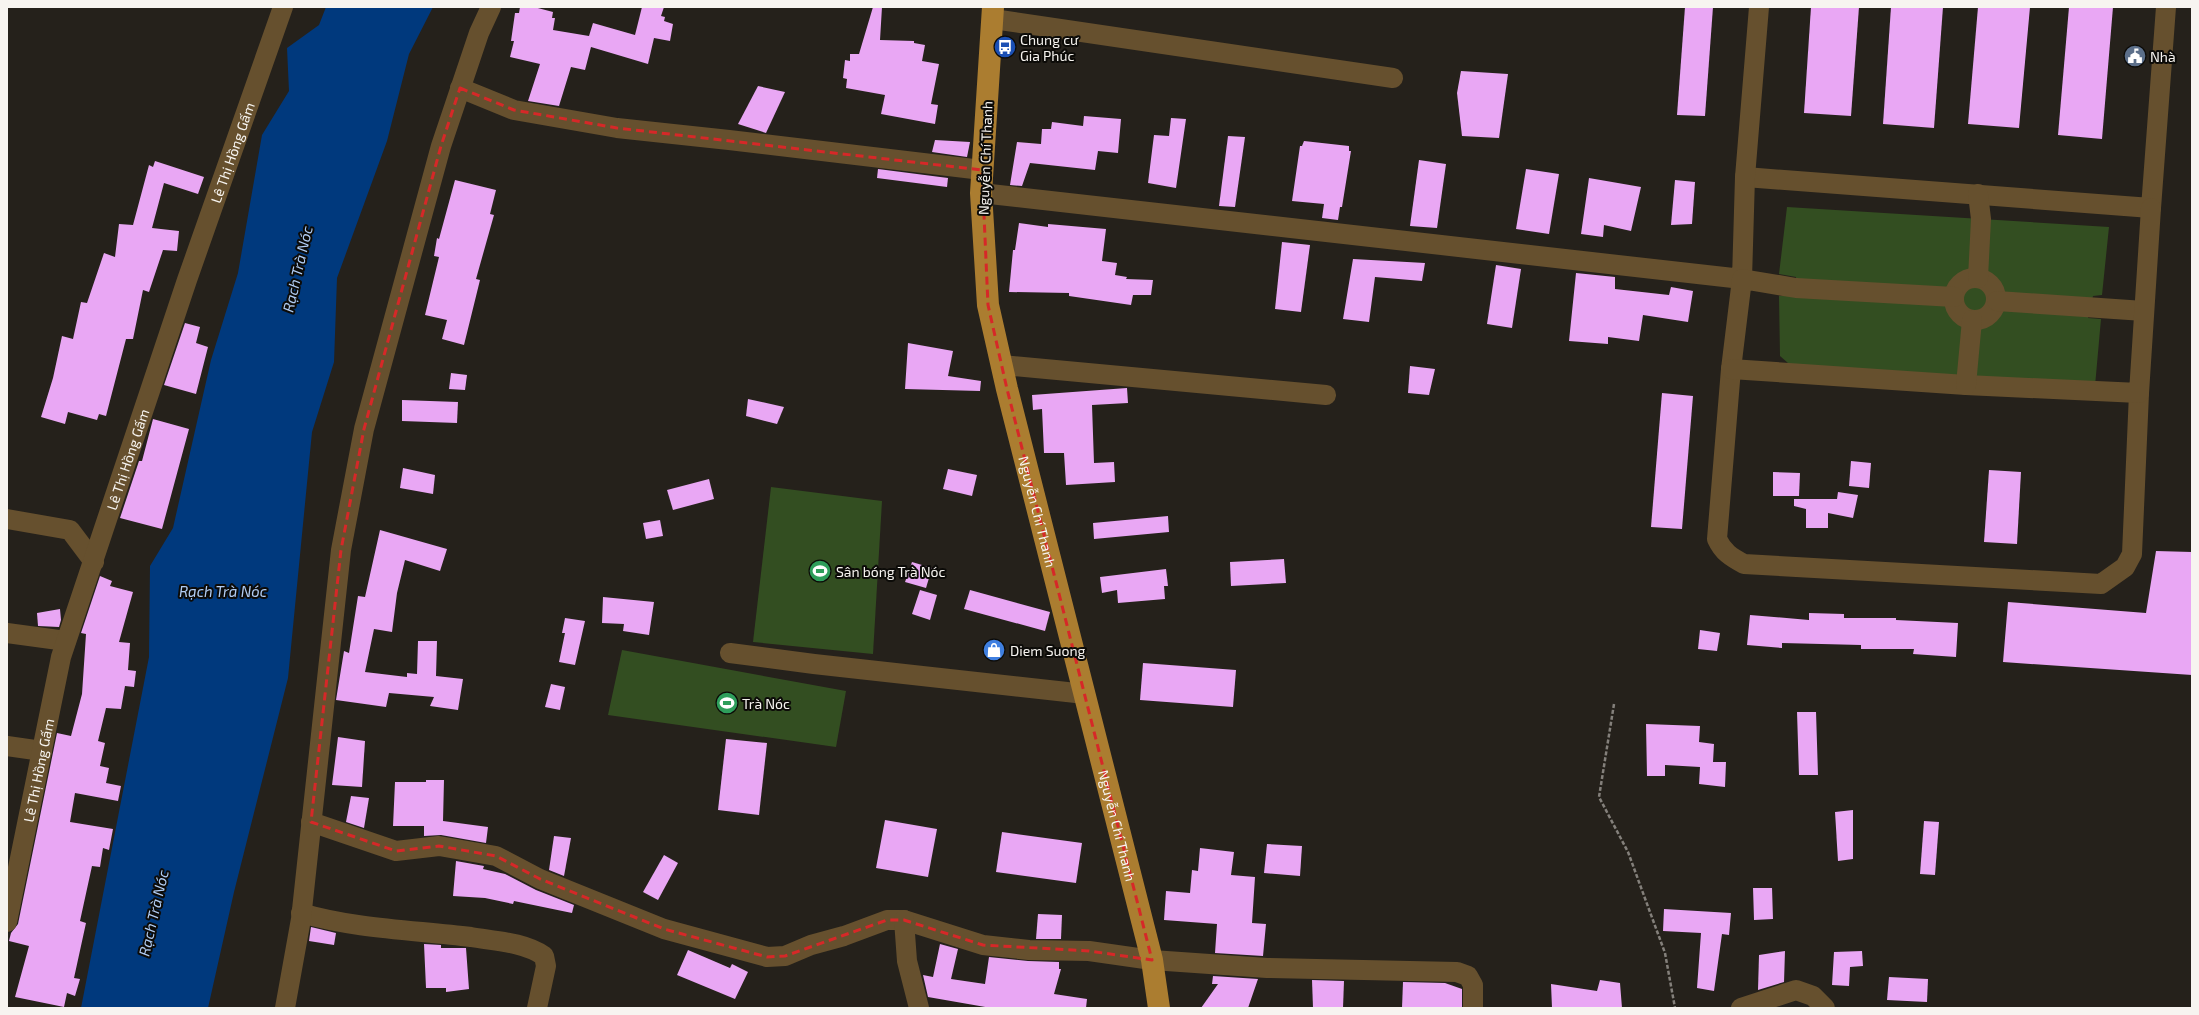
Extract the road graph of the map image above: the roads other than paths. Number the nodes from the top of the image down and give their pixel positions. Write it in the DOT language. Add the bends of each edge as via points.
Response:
graph roads {
  1 [pos="283,7"];
  2 [pos="491,7"];
  3 [pos="1759,7"];
  4 [pos="2166,7"];
  5 [pos="993,13"];
  6 [pos="1393,78"];
  7 [pos="460,88"];
  8 [pos="982,170"];
  9 [pos="1745,177"];
  10 [pos="981,193"];
  11 [pos="1978,194"];
  12 [pos="2151,208"];
  13 [pos="1978,278"];
  14 [pos="1742,279"];
  15 [pos="1954,297"];
  16 [pos="1997,301"];
  17 [pos="2144,311"];
  18 [pos="1972,320"];
  19 [pos="1002,365"];
  20 [pos="1731,369"];
  21 [pos="1966,385"];
  22 [pos="2140,393"];
  23 [pos="1326,395"];
  24 [pos="7,520"];
  25 [pos="94,562"];
  26 [pos="7,633"];
  27 [pos="66,641"];
  28 [pos="730,652"];
  29 [pos="1084,694"];
  30 [pos="7,746"];
  31 [pos="42,751"];
  32 [pos="311,822"];
  33 [pos="10,892"];
  34 [pos="301,913"];
  35 [pos="904,920"];
  36 [pos="7,922"];
  37 [pos="1152,960"];
  38 [pos="285,1008"];
  39 [pos="537,1008"];
  40 [pos="919,1008"];
  41 [pos="1159,1008"];
  42 [pos="1473,1008"];
  43 [pos="1741,1008"];
  44 [pos="1825,1008"];
  1 -- 25 [label="street, Lê Thị Hồng Gấm" via="187,280"];
  2 -- 7 [label="street"];
  3 -- 9 [label="street"];
  4 -- 12 [label="street"];
  5 -- 6 [label="street"];
  5 -- 8 [label="main road, Nguyễn Chí Thanh"];
  7 -- 8 [label="street" via="514,110 617,128"];
  7 -- 32 [label="street" via="441,146 364,429 341,550"];
  8 -- 10 [label="main road, Nguyễn Chí Thanh"];
  9 -- 11 [label="street"];
  9 -- 14 [label="street"];
  10 -- 14 [label="street"];
  10 -- 19 [label="main road, Nguyễn Chí Thanh" via="988,305"];
  11 -- 12 [label="street"];
  11 -- 13 [label="street" via="1981,219"];
  12 -- 17 [label="street"];
  13 -- 15 [label="street" via="1964,280 1955,290"];
  13 -- 16 [label="street" via="1990,283"];
  14 -- 15 [label="street" via="1796,288"];
  14 -- 20 [label="street"];
  15 -- 18 [label="street" via="1954,304 1960,315"];
  16 -- 17 [label="street"];
  16 -- 18 [label="street" via="1992,313 1986,318"];
  17 -- 22 [label="street"];
  18 -- 21 [label="street"];
  19 -- 23 [label="street"];
  19 -- 29 [label="main road, Nguyễn Chí Thanh"];
  20 -- 21 [label="street"];
  20 -- 22 [label="street" via="1717,539 1722,549 1731,557 1752,565 2101,584 2125,567 2132,554"];
  21 -- 22 [label="street"];
  24 -- 25 [label="street" via="70,530"];
  25 -- 27 [label="street, Lê Thị Hồng Gấm"];
  26 -- 27 [label="street"];
  27 -- 31 [label="street, Lê Thị Hồng Gấm"];
  28 -- 29 [label="street" via="814,664"];
  29 -- 37 [label="main road, Nguyễn Chí Thanh"];
  30 -- 31 [label="street"];
  31 -- 33 [label="street, Lê Thị Hồng Gấm"];
  32 -- 34 [label="street"];
  32 -- 35 [label="street" via="396,851 439,846 496,856 540,879 664,929 766,957 785,956 887,920"];
  33 -- 36 [label="street, Lê Thị Hồng Gấm"];
  34 -- 38 [label="street"];
  34 -- 39 [label="street" via="329,921 479,938 535,950 544,956 546,966"];
  35 -- 37 [label="street" via="983,945 1029,950 1088,951"];
  35 -- 40 [label="street" via="907,961"];
  37 -- 41 [label="main road, Nguyễn Chí Thanh"];
  37 -- 42 [label="street" via="1267,968 1457,972 1468,976 1473,985"];
  43 -- 44 [label="street" via="1796,990 1812,996"];
}
